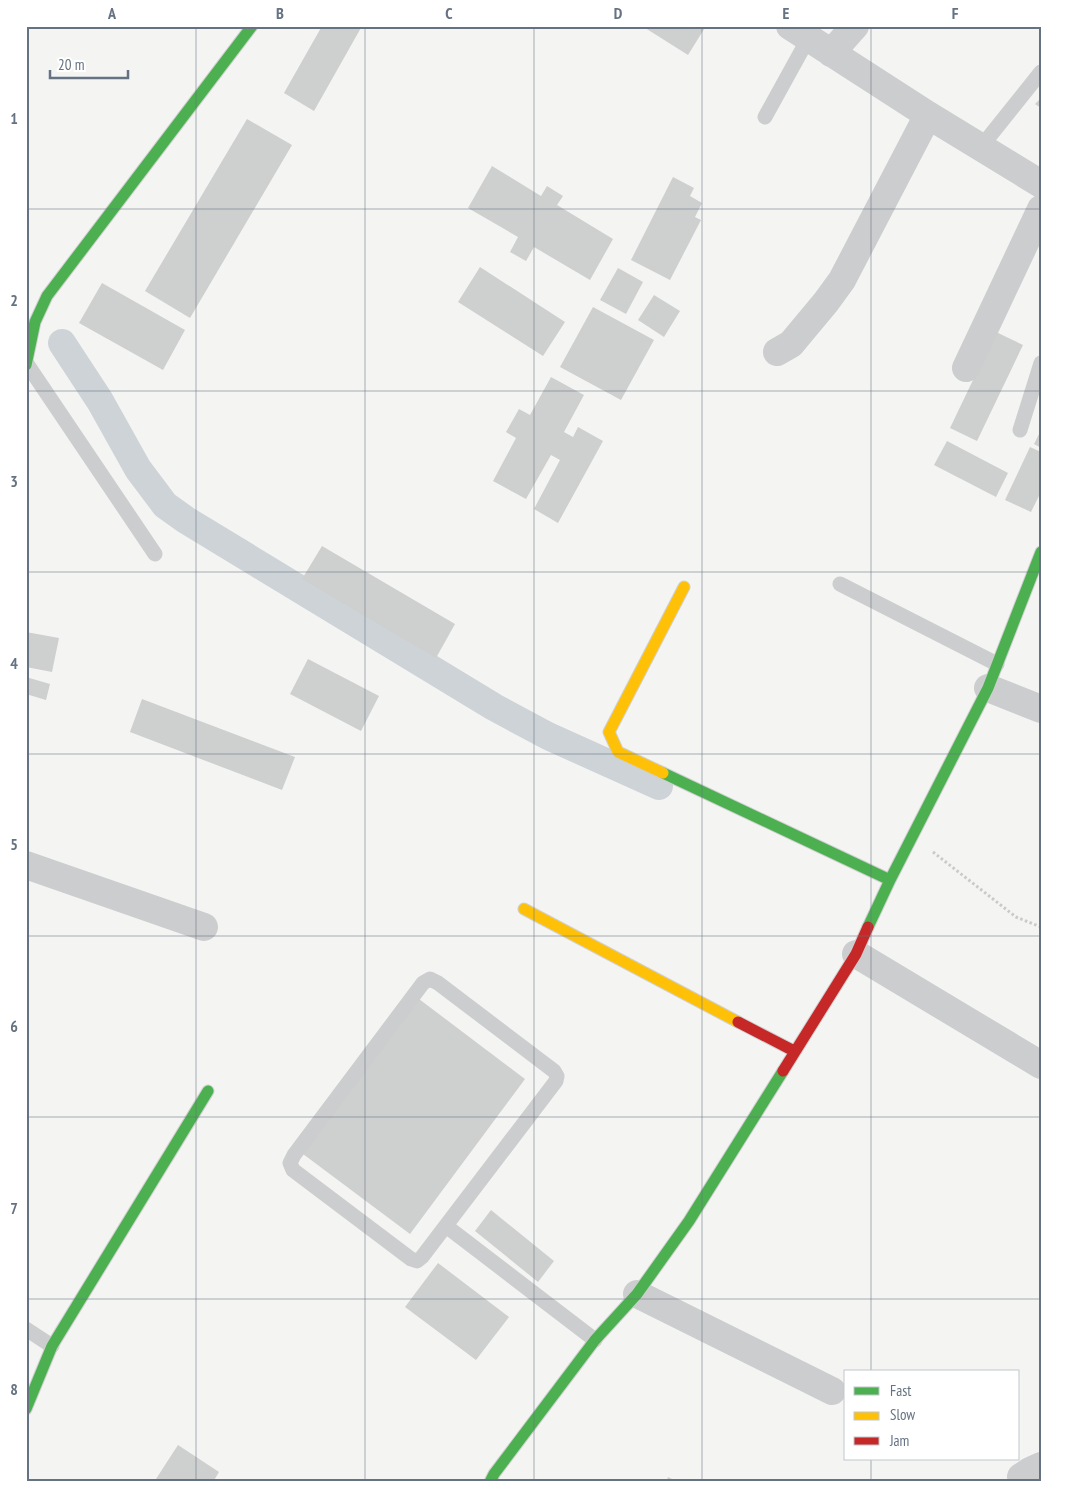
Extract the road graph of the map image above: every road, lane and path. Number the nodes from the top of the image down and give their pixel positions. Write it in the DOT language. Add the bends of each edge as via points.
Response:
graph roads {
  1 [pos="252,26"];
  2 [pos="854,26"];
  3 [pos="799,33"];
  4 [pos="831,53"];
  5 [pos="1041,72"];
  6 [pos="928,116"];
  7 [pos="765,117"];
  8 [pos="981,146"];
  9 [pos="1041,184"];
  10 [pos="1041,209"];
  11 [pos="777,352"];
  12 [pos="1041,363"];
  13 [pos="26,364"];
  14 [pos="966,368"];
  15 [pos="1020,430"];
  16 [pos="1041,552"];
  17 [pos="155,554"];
  18 [pos="840,584"];
  19 [pos="684,586"];
  20 [pos="992,676"];
  21 [pos="1041,709"];
  22 [pos="913,837"];
  23 [pos="26,865"];
  24 [pos="890,880"];
  25 [pos="524,909"];
  26 [pos="204,927"];
  27 [pos="1041,927"];
  28 [pos="856,954"];
  29 [pos="794,1051"];
  30 [pos="1041,1065"];
  31 [pos="208,1091"];
  32 [pos="446,1226"];
  33 [pos="637,1294"];
  34 [pos="26,1329"];
  35 [pos="595,1340"];
  36 [pos="52,1346"];
  37 [pos="832,1391"];
  38 [pos="26,1409"];
  39 [pos="497,1479"];
  1 -- 13 [label="street" via="47,296 35,322"];
  2 -- 4 [label="street"];
  3 -- 4 [label="street"];
  3 -- 7 [label="lane"];
  4 -- 6 [label="street"];
  5 -- 8 [label="lane"];
  6 -- 8 [label="street"];
  6 -- 11 [label="street" via="842,280 791,344"];
  8 -- 9 [label="street"];
  10 -- 14 [label="street"];
  12 -- 15 [label="lane"];
  13 -- 17 [label="lane"];
  16 -- 20 [label="street"];
  18 -- 20 [label="lane"];
  19 -- 24 [label="street" via="609,732 618,752"];
  20 -- 21 [label="street"];
  20 -- 22 [label="street"];
  22 -- 24 [label="street"];
  22 -- 27 [label="path" via="1016,916"];
  23 -- 26 [label="street"];
  24 -- 28 [label="street"];
  25 -- 29 [label="street"];
  28 -- 29 [label="street"];
  28 -- 30 [label="street"];
  29 -- 33 [label="street" via="688,1221"];
  31 -- 36 [label="street"];
  32 -- 32 [label="lane" via="557,1076 430,980 423,983 290,1163 294,1170 411,1259 422,1257"];
  32 -- 35 [label="lane"];
  33 -- 35 [label="street"];
  33 -- 37 [label="street"];
  34 -- 36 [label="lane"];
  35 -- 39 [label="street"];
  36 -- 38 [label="street"];
}
